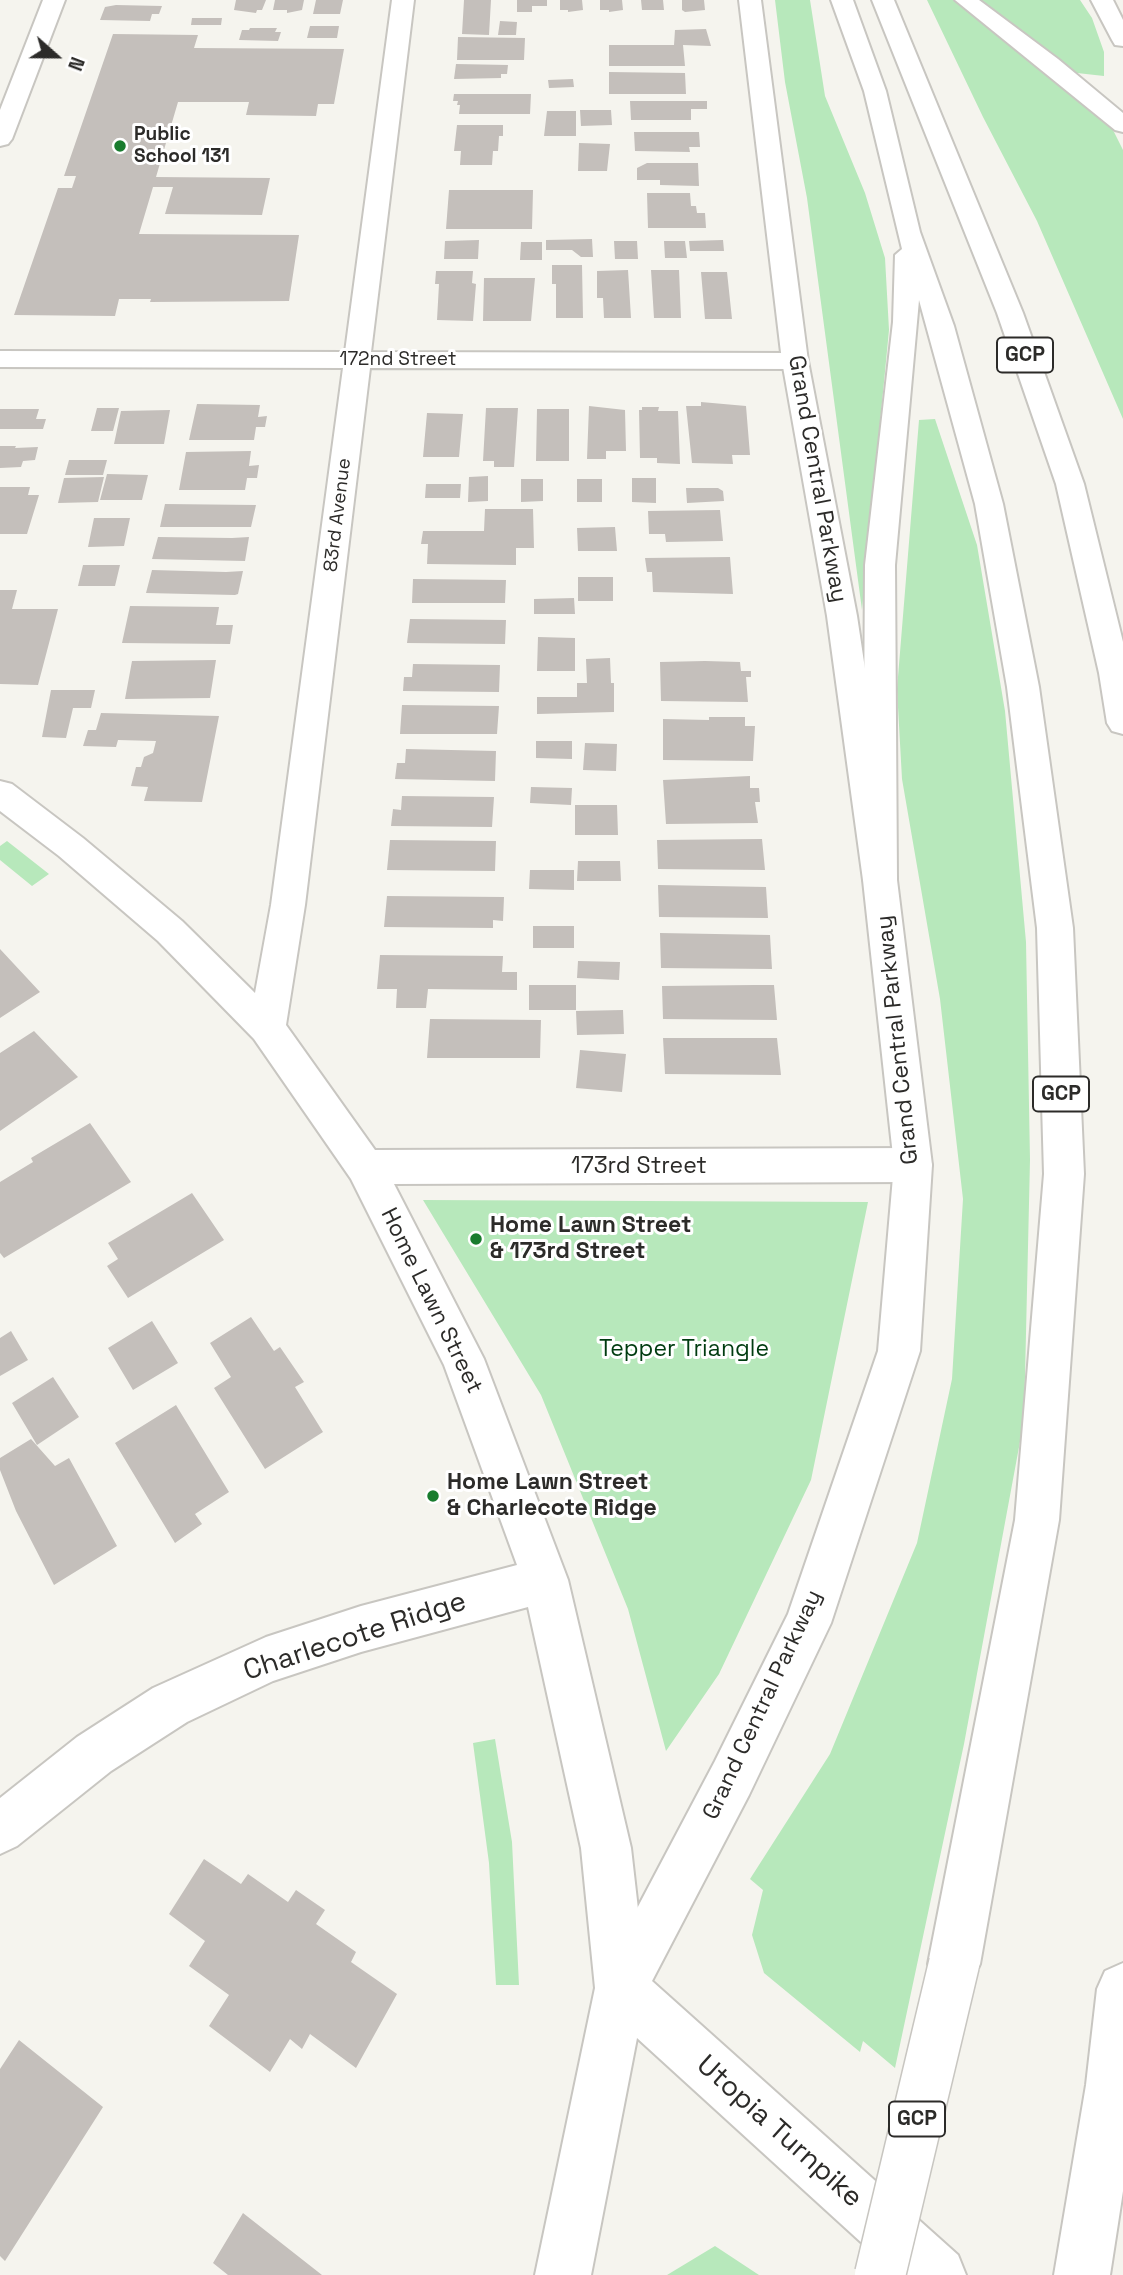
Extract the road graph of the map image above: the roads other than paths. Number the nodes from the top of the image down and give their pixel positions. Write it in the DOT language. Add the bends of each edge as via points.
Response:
graph roads {
  1 [pos="54,0"];
  2 [pos="403,0"];
  3 [pos="750,0"];
  4 [pos="842,0"];
  5 [pos="883,0"];
  6 [pos="966,0"];
  7 [pos="1102,0"];
  8 [pos="1123,40"];
  9 [pos="1123,125"];
  10 [pos="0,139"];
  11 [pos="908,232"];
  12 [pos="0,359"];
  13 [pos="357,360"];
  14 [pos="795,361"];
  15 [pos="1123,723"];
  16 [pos="0,793"];
  17 [pos="880,880"];
  18 [pos="267,1028"];
  19 [pos="913,1165"];
  20 [pos="365,1167"];
  21 [pos="545,1580"];
  22 [pos="0,1829"];
  23 [pos="621,1988"];
  24 [pos="1123,1989"];
  25 [pos="563,2275"];
  26 [pos="880,2275"];
  27 [pos="938,2275"];
  28 [pos="1082,2275"];
  1 -- 10 [label="main road"];
  2 -- 13 [label="main road, 83rd Avenue"];
  3 -- 14 [label="main road, Grand Central Parkway"];
  4 -- 11 [label="main road, GCP" via="875,91"];
  5 -- 15 [label="main road, GCP" via="1010,313 1070,484"];
  6 -- 9 [label="main road"];
  7 -- 8 [label="main road"];
  11 -- 17 [label="main road" via="906,322 880,565"];
  11 -- 26 [label="main road, GCP, bridge" via="941,326 989,504 1023,687 1055,928 1064,1174 1037,1520 954,1964"];
  12 -- 13 [label="main road, 172nd Street"];
  13 -- 14 [label="main road, 172nd Street"];
  13 -- 18 [label="main road, 83rd Avenue" via="288,905"];
  14 -- 17 [label="main road, Grand Central Parkway" via="842,616"];
  16 -- 18 [label="main road, Home Lawn Street" via="170,931"];
  17 -- 19 [label="main road, Grand Central Parkway"];
  18 -- 20 [label="main road, Home Lawn Street"];
  19 -- 20 [label="main road, 173rd Street"];
  19 -- 23 [label="main road, Grand Central Parkway" via="899,1351 808,1623"];
  20 -- 21 [label="main road, Home Lawn Street" via="463,1359"];
  21 -- 22 [label="main road, Charlecote Ridge" via="361,1629 266,1660 170,1706 94,1754"];
  21 -- 23 [label="main road, Home Lawn Street" via="606,1848"];
  23 -- 25 [label="main road, Grand Central Parkway"];
  23 -- 27 [label="main road, Utopia Turnpike"];
  24 -- 28 [label="main road" via="1113,2085"];
}
